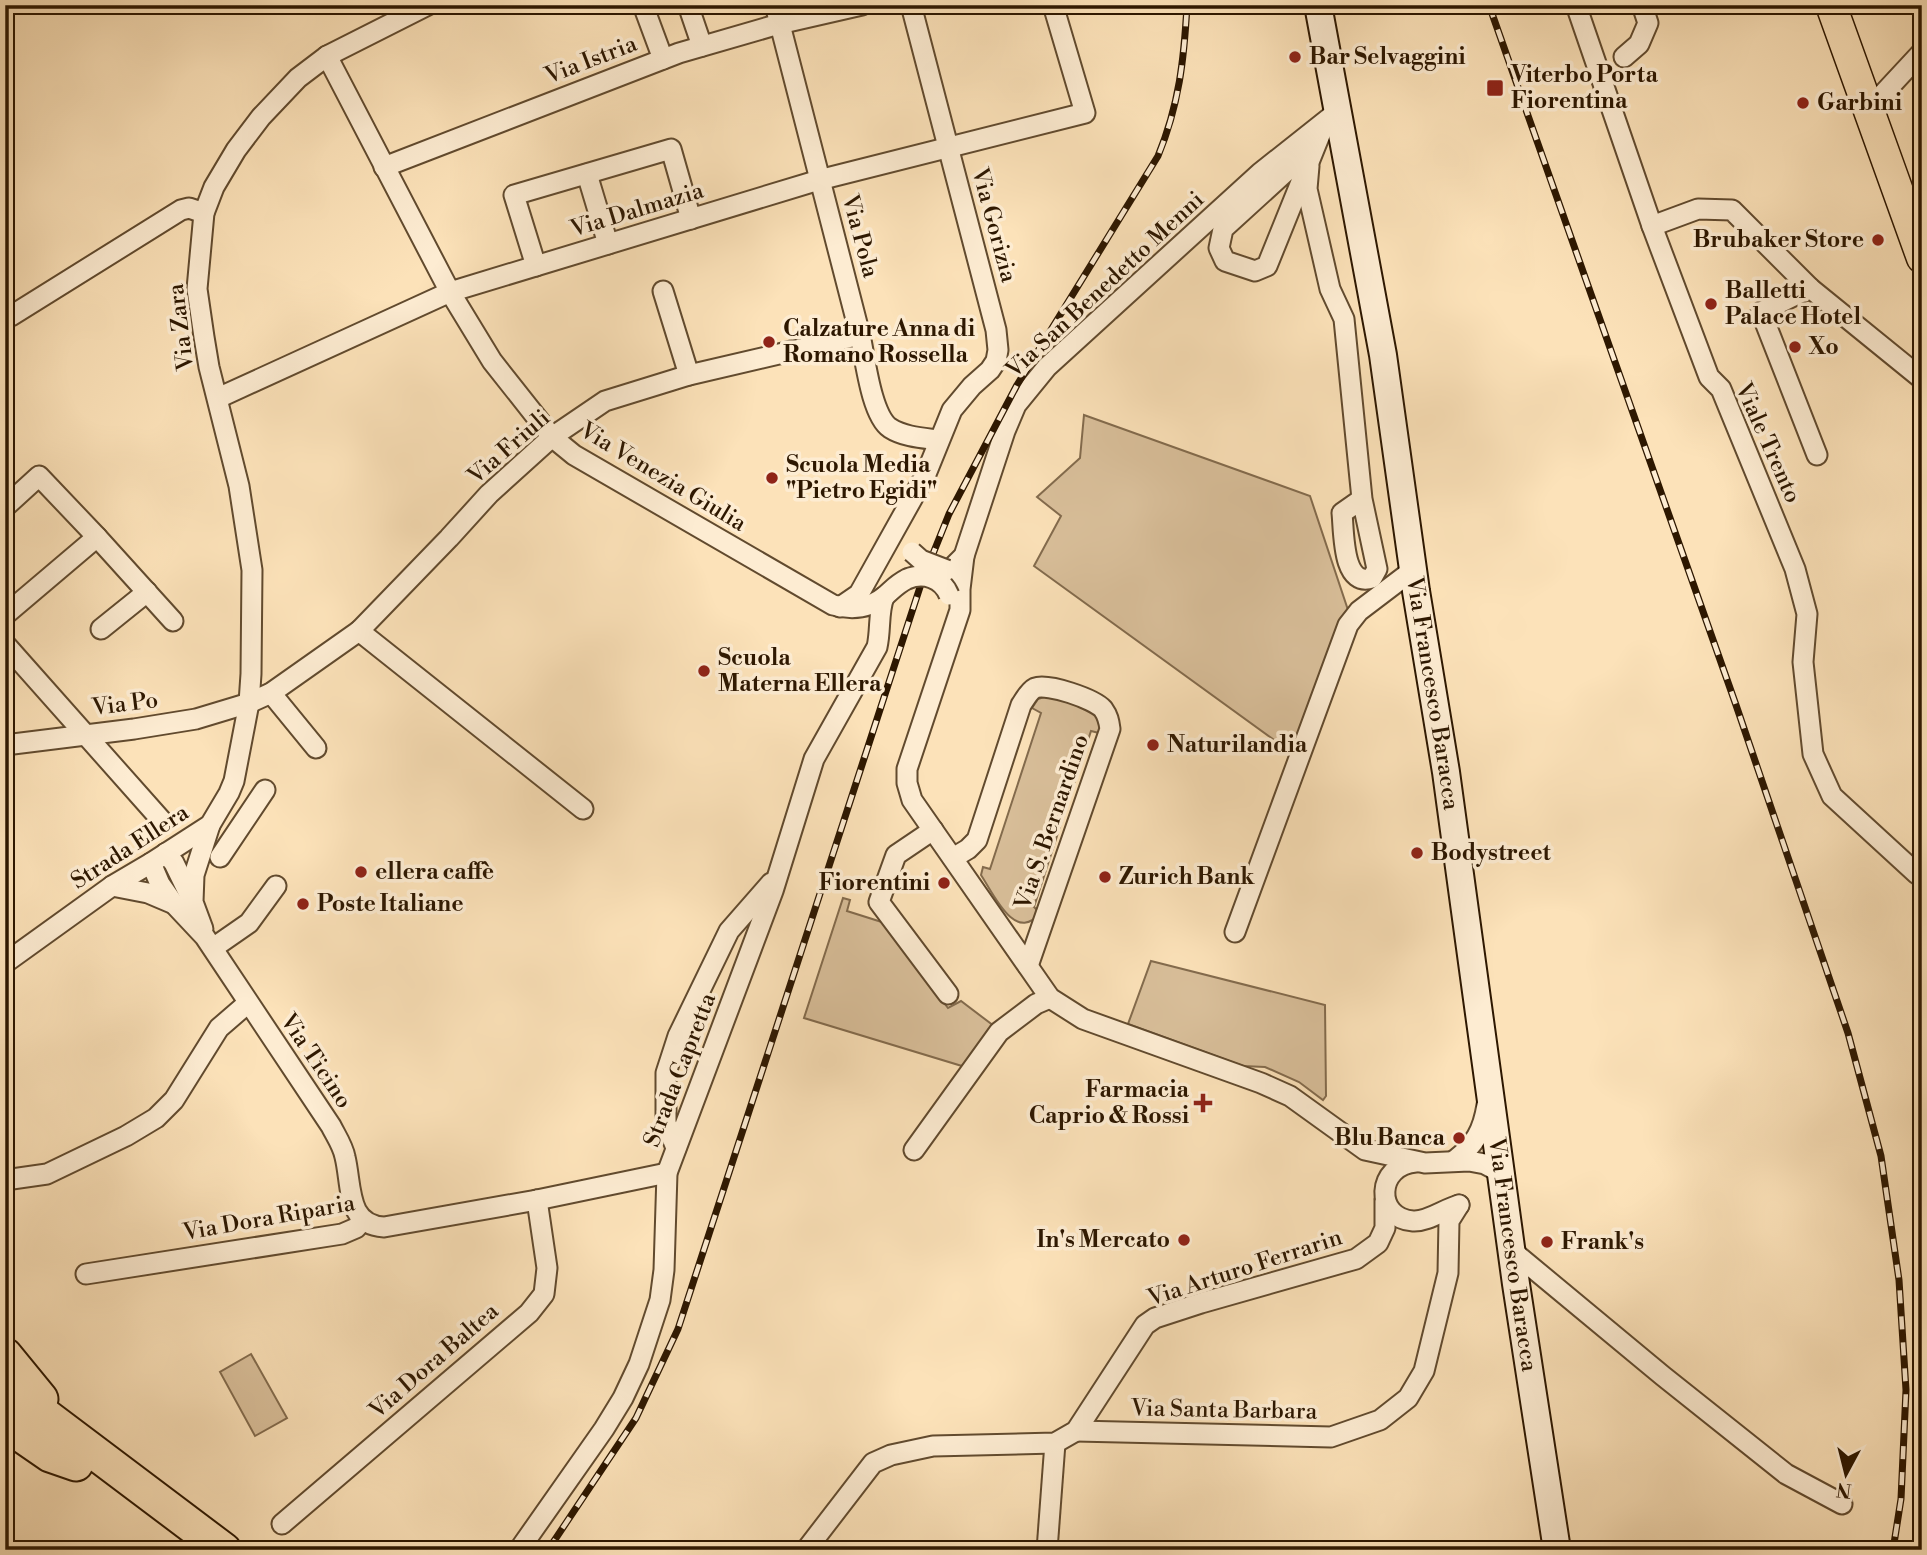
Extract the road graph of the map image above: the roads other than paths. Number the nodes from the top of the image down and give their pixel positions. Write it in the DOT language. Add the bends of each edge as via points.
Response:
graph roads {
  1 [pos="428,5"];
  2 [pos="643,5"];
  3 [pos="688,5"];
  4 [pos="862,5"];
  5 [pos="911,5"];
  6 [pos="1053,5"];
  7 [pos="1318,5"];
  8 [pos="1576,5"];
  9 [pos="1642,5"];
  10 [pos="1831,5"];
  11 [pos="777,15"];
  12 [pos="702,46"];
  13 [pos="1922,52"];
  14 [pos="327,56"];
  15 [pos="1624,57"];
  16 [pos="663,59"];
  17 [pos="1869,109"];
  18 [pos="1331,117"];
  19 [pos="1314,146"];
  20 [pos="949,149"];
  21 [pos="1309,166"];
  22 [pos="384,167"];
  23 [pos="587,174"];
  24 [pos="819,180"];
  25 [pos="204,213"];
  26 [pos="691,219"];
  27 [pos="1652,226"];
  28 [pos="608,244"];
  29 [pos="1922,258"];
  30 [pos="536,266"];
  31 [pos="1810,288"];
  32 [pos="663,291"];
  33 [pos="450,292"];
  34 [pos="5,311"];
  35 [pos="860,335"];
  36 [pos="1900,361"];
  37 [pos="1922,362"];
  38 [pos="690,375"];
  39 [pos="1922,379"];
  40 [pos="218,398"];
  41 [pos="552,437"];
  42 [pos="939,440"];
  43 [pos="1818,455"];
  44 [pos="1362,499"];
  45 [pos="5,507"];
  46 [pos="901,521"];
  47 [pos="97,537"];
  48 [pos="964,556"];
  49 [pos="1413,569"];
  50 [pos="938,574"];
  51 [pos="147,592"];
  52 [pos="955,592"];
  53 [pos="884,597"];
  54 [pos="840,607"];
  55 [pos="5,615"];
  56 [pos="173,621"];
  57 [pos="101,629"];
  58 [pos="359,631"];
  59 [pos="5,644"];
  60 [pos="271,693"];
  61 [pos="249,703"];
  62 [pos="86,734"];
  63 [pos="5,745"];
  64 [pos="316,748"];
  65 [pos="265,790"];
  66 [pos="583,809"];
  67 [pos="163,822"];
  68 [pos="209,825"];
  69 [pos="933,830"];
  70 [pos="220,857"];
  71 [pos="159,858"];
  72 [pos="953,858"];
  73 [pos="778,875"];
  74 [pos="1922,875"];
  75 [pos="112,886"];
  76 [pos="276,886"];
  77 [pos="183,903"];
  78 [pos="1236,932"];
  79 [pos="209,943"];
  80 [pos="5,963"];
  81 [pos="1028,966"];
  82 [pos="948,994"];
  83 [pos="1050,998"];
  84 [pos="248,1003"];
  85 [pos="1490,1084"];
  86 [pos="676,1149"];
  87 [pos="914,1150"];
  88 [pos="1365,1150"];
  89 [pos="1455,1160"];
  90 [pos="1418,1162"];
  91 [pos="667,1173"];
  92 [pos="1502,1173"];
  93 [pos="5,1180"];
  94 [pos="1385,1194"];
  95 [pos="537,1200"];
  96 [pos="362,1221"];
  97 [pos="1511,1250"];
  98 [pos="86,1274"];
  99 [pos="5,1355"];
  100 [pos="5,1385"];
  101 [pos="5,1408"];
  102 [pos="5,1424"];
  103 [pos="1076,1431"];
  104 [pos="1055,1443"];
  105 [pos="75,1451"];
  106 [pos="1842,1504"];
  107 [pos="282,1524"];
  108 [pos="194,1550"];
  109 [pos="224,1550"];
  110 [pos="519,1550"];
  111 [pos="806,1550"];
  112 [pos="1047,1550"];
  113 [pos="1557,1550"];
  1 -- 14 [label="street, Via Zara"];
  2 -- 16 [label="street"];
  3 -- 12 [label="street"];
  4 -- 11 [label="street, Via Istria"];
  5 -- 20 [label="street, Via Gorizia"];
  6 -- 20 [label="street, Via Dalmazia" via="1085,113"];
  7 -- 18 [label="main road, Via Francesco Baracca"];
  8 -- 27 [label="street, Viale Trento" via="1589,59"];
  9 -- 15 [label="street" via="1648,23 1639,44"];
  10 -- 17 [label="main road"];
  11 -- 12 [label="street, Via Istria"];
  11 -- 24 [label="street, Via Pola"];
  12 -- 16 [label="street, Via Istria"];
  13 -- 17 [label="street"];
  14 -- 22 [label="street, Via Venezia Giulia"];
  14 -- 25 [label="street, Via Zara" via="298,78 261,117 214,187"];
  16 -- 22 [label="street, Via Istria"];
  17 -- 29 [label="main road"];
  18 -- 19 [label="street"];
  18 -- 48 [label="street, Via San Benedetto Menni" via="1260,173 1024,392 1005,431"];
  18 -- 49 [label="main road, Via Francesco Baracca" via="1383,355"];
  19 -- 21 [label="street"];
  19 -- 21 [label="street" via="1223,229 1219,248 1225,261 1255,271 1266,267"];
  20 -- 24 [label="street, Via Dalmazia"];
  20 -- 42 [label="street, Via Gorizia" via="998,350 990,370 952,410"];
  21 -- 44 [label="street" via="1307,189 1330,289 1344,319"];
  22 -- 33 [label="street, Via Venezia Giulia"];
  23 -- 26 [label="street" via="671,149"];
  23 -- 28 [label="street"];
  23 -- 30 [label="street" via="514,195"];
  24 -- 26 [label="street, Via Dalmazia"];
  24 -- 35 [label="street, Via Pola"];
  25 -- 34 [label="street" via="189,208 181,211 11,316"];
  25 -- 40 [label="street, Via Zara" via="197,289"];
  26 -- 28 [label="street, Via Dalmazia"];
  27 -- 31 [label="street" via="1698,209 1732,210"];
  27 -- 74 [label="street, Viale Trento" via="1709,377 1721,389 1795,569 1807,614 1803,662 1813,754 1832,796"];
  28 -- 30 [label="street, Via Dalmazia"];
  30 -- 33 [label="street, Via Dalmazia"];
  31 -- 36 [label="street"];
  31 -- 43 [label="street" via="1761,312"];
  32 -- 38 [label="street"];
  33 -- 40 [label="street, Via Dalmazia"];
  33 -- 41 [label="street, Via Venezia Giulia" via="492,361"];
  35 -- 38 [label="street, Via Friuli"];
  35 -- 42 [label="street, Via Pola" via="882,420 901,433"];
  36 -- 37 [label="street"];
  36 -- 39 [label="street"];
  38 -- 41 [label="street, Via Friuli" via="605,401"];
  40 -- 61 [label="street, Via Zara" via="250,551"];
  41 -- 54 [label="street, Via Venezia Giulia" via="574,455"];
  41 -- 58 [label="street, Via Friuli" via="489,494"];
  42 -- 46 [label="street, Via Gorizia"];
  45 -- 47 [label="street" via="39,476"];
  46 -- 50 [label="street, bridge" via="912,552"];
  46 -- 54 [label="street, Via Gorizia" via="859,594"];
  47 -- 51 [label="street"];
  47 -- 55 [label="street"];
  48 -- 50 [label="street"];
  48 -- 52 [label="street, Via San Benedetto Menni"];
  49 -- 78 [label="street" via="1348,625"];
  49 -- 85 [label="main road, Via Francesco Baracca"];
  50 -- 52 [label="street" via="957,579"];
  50 -- 53 [label="street, bridge" via="895,584"];
  51 -- 56 [label="street"];
  51 -- 57 [label="street"];
  52 -- 69 [label="street, Via San Benedetto Menni" via="951,634 907,769 912,800"];
  53 -- 54 [label="street" via="861,608"];
  53 -- 73 [label="street, Strada Capretta" via="877,647 814,759"];
  58 -- 60 [label="street, Via Friuli"];
  58 -- 66 [label="street"];
  59 -- 62 [label="street"];
  60 -- 61 [label="street, Via Friuli"];
  60 -- 64 [label="street"];
  61 -- 62 [label="street, Via Po" via="196,719"];
  61 -- 68 [label="street, Strada Ellera" via="234,781"];
  62 -- 63 [label="street, Via Po"];
  62 -- 67 [label="street"];
  65 -- 70 [label="street"];
  68 -- 71 [label="street, Strada Ellera"];
  68 -- 77 [label="street"];
  69 -- 72 [label="street"];
  69 -- 82 [label="street" via="896,855 879,902"];
  71 -- 75 [label="street, Strada Ellera"];
  71 -- 77 [label="street, Via Ticino" via="174,863"];
  72 -- 81 [label="street"];
  72 -- 81 [label="street, Via S. Bernardino" via="977,840 1028,694 1046,687 1101,707 1110,729"];
  73 -- 86 [label="street, Strada Capretta"];
  73 -- 86 [label="street" via="729,931 678,1036 666,1073 666,1123"];
  75 -- 77 [label="street"];
  75 -- 80 [label="street, Strada Ellera"];
  76 -- 79 [label="street" via="249,923"];
  77 -- 79 [label="street, Via Ticino"];
  79 -- 84 [label="street, Via Ticino"];
  81 -- 83 [label="street"];
  83 -- 87 [label="street" via="999,1032"];
  83 -- 88 [label="street" via="1083,1019 1290,1096"];
  84 -- 93 [label="street" via="219,1028 174,1100 156,1118 47,1174"];
  84 -- 96 [label="street, Via Ticino" via="345,1154 354,1206"];
  85 -- 89 [label="street" via="1482,1129"];
  85 -- 92 [label="main road, Via Francesco Baracca"];
  86 -- 91 [label="street, Strada Capretta"];
  88 -- 90 [label="street"];
  88 -- 94 [label="street"];
  89 -- 90 [label="street"];
  89 -- 92 [label="street" via="1485,1164"];
  90 -- 94 [label="street" via="1400,1166 1388,1178"];
  91 -- 95 [label="street, Via Dora Riparia"];
  91 -- 110 [label="street, Strada Capretta" via="664,1270 647,1344 604,1429"];
  92 -- 97 [label="main road, Via Francesco Baracca"];
  94 -- 103 [label="street, Via Arturo Ferrarin" via="1385,1228 1378,1243 1356,1259 1200,1303 1145,1325"];
  94 -- 103 [label="street, Via Santa Barbara" via="1398,1216 1414,1221 1459,1205 1449,1221 1448,1273 1424,1371 1408,1398 1380,1420 1331,1437"];
  95 -- 96 [label="street, Via Dora Riparia" via="384,1227"];
  95 -- 107 [label="street, Via Dora Baltea" via="547,1268 544,1294 529,1313"];
  96 -- 98 [label="street, Via Dora Riparia" via="342,1234"];
  97 -- 106 [label="street" via="1786,1474"];
  97 -- 113 [label="main road, Via Francesco Baracca"];
  99 -- 105 [label="highway"];
  100 -- 105 [label="highway"];
  101 -- 105 [label="highway"];
  102 -- 105 [label="highway" via="50,1455"];
  103 -- 104 [label="street, Via Arturo Ferrarin"];
  104 -- 111 [label="street, Via Arturo Ferrarin" via="933,1446 891,1455 873,1463"];
  104 -- 112 [label="street"];
  105 -- 108 [label="highway"];
  105 -- 109 [label="highway"];
}
